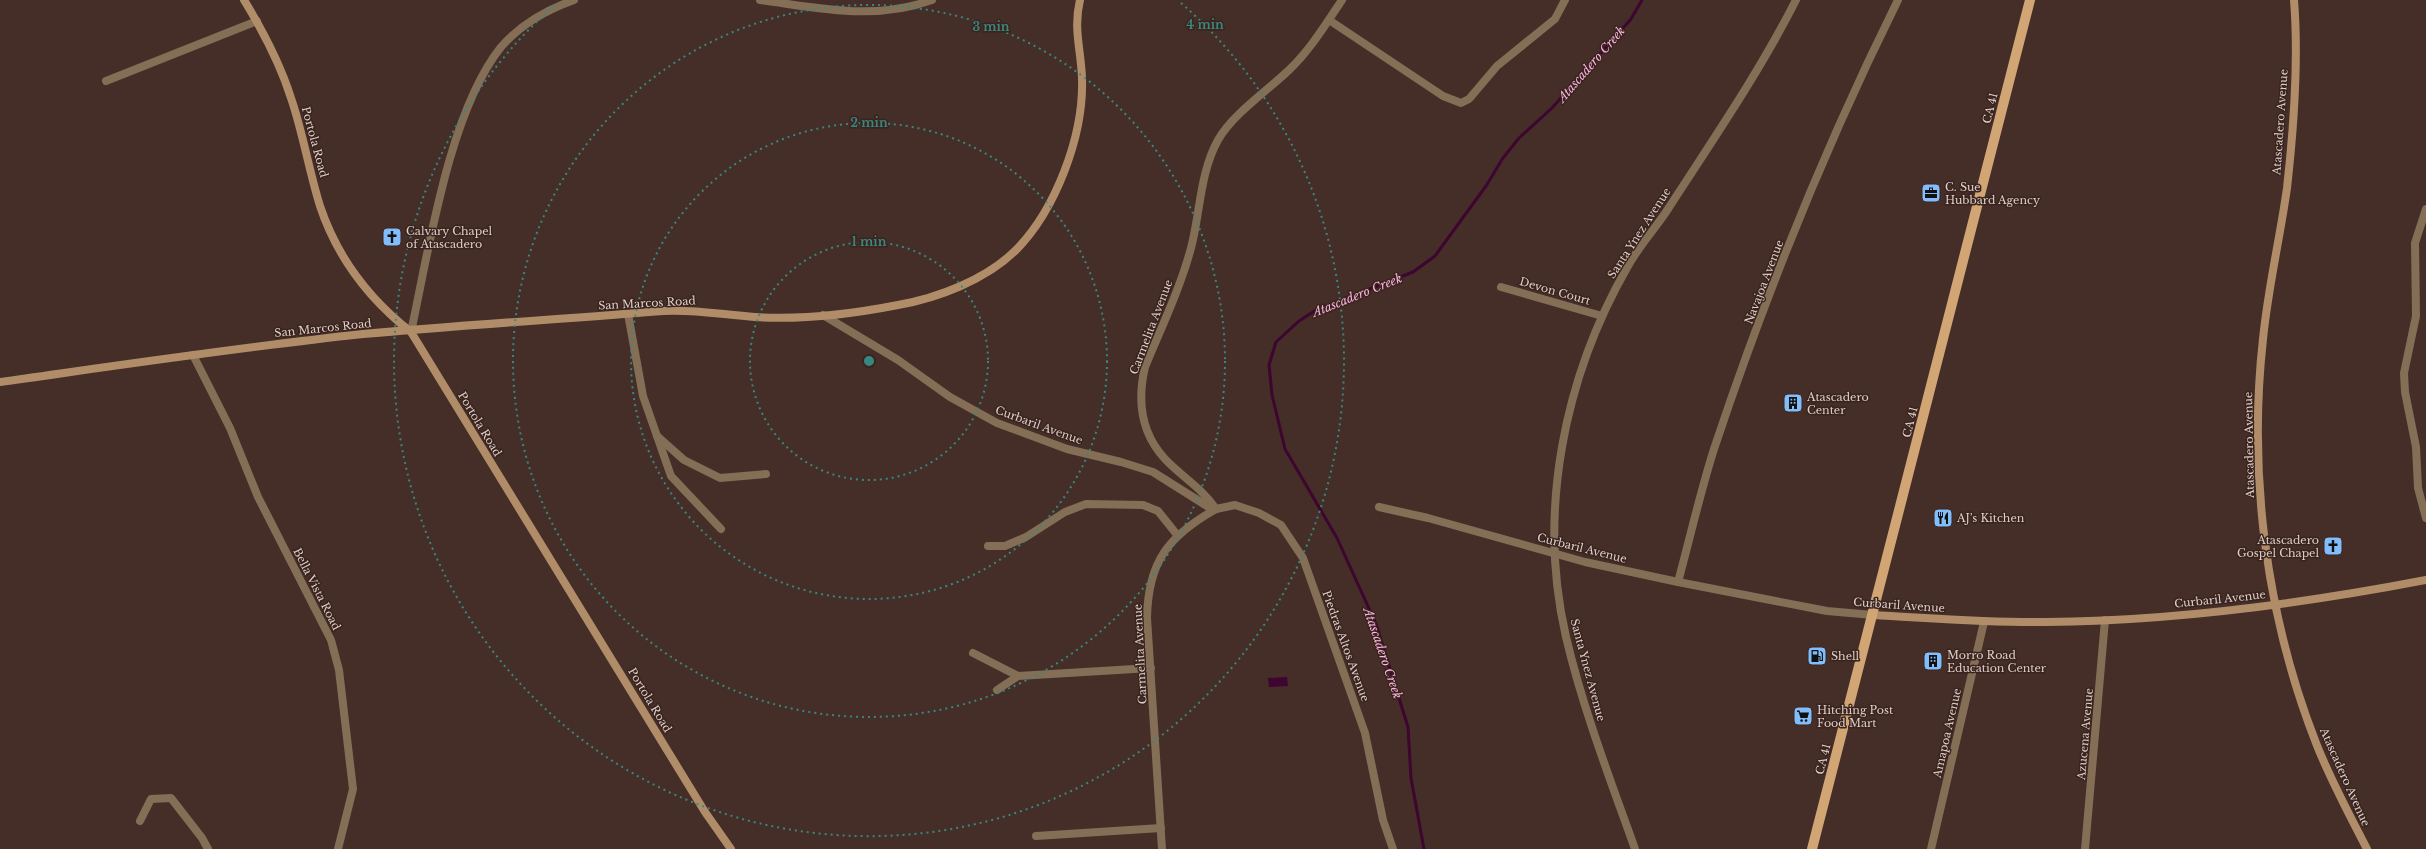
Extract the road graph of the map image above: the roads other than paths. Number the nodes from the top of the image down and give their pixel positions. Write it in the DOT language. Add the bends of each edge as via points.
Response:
graph roads {
  1 [pos="244,0"];
  2 [pos="574,0"];
  3 [pos="760,0"];
  4 [pos="932,0"];
  5 [pos="1080,0"];
  6 [pos="1342,0"];
  7 [pos="1565,0"];
  8 [pos="1796,0"];
  9 [pos="1898,0"];
  10 [pos="2030,0"];
  11 [pos="2294,0"];
  12 [pos="1329,20"];
  13 [pos="257,21"];
  14 [pos="106,81"];
  15 [pos="2426,209"];
  16 [pos="1501,287"];
  17 [pos="628,314"];
  18 [pos="823,315"];
  19 [pos="1602,316"];
  20 [pos="411,332"];
  21 [pos="194,355"];
  22 [pos="0,382"];
  23 [pos="657,436"];
  24 [pos="766,474"];
  25 [pos="1379,507"];
  26 [pos="1216,509"];
  27 [pos="2426,518"];
  28 [pos="721,529"];
  29 [pos="1178,536"];
  30 [pos="988,546"];
  31 [pos="1556,554"];
  32 [pos="2426,580"];
  33 [pos="1678,582"];
  34 [pos="2275,604"];
  35 [pos="1873,615"];
  36 [pos="2105,620"];
  37 [pos="1984,622"];
  38 [pos="973,653"];
  39 [pos="1151,668"];
  40 [pos="1018,676"];
  41 [pos="997,690"];
  42 [pos="140,821"];
  43 [pos="1161,828"];
  44 [pos="1036,836"];
  45 [pos="208,849"];
  46 [pos="338,849"];
  47 [pos="731,849"];
  48 [pos="1162,849"];
  49 [pos="1393,849"];
  50 [pos="1635,849"];
  51 [pos="1812,849"];
  52 [pos="1931,849"];
  53 [pos="2085,849"];
  54 [pos="2367,849"];
  1 -- 13 [label="street, Portola Road"];
  2 -- 20 [label="street" via="541,14 520,29 498,51 482,78 453,151"];
  3 -- 4 [label="street" via="867,12 904,9"];
  5 -- 18 [label="street, San Marcos Road" via="1075,26 1082,78 1079,116 1073,146 1058,187 1016,250 998,265 962,285 932,297 899,305"];
  6 -- 12 [label="street, Carmelita Avenue"];
  7 -- 12 [label="street" via="1555,19 1497,66 1469,99 1461,103 1443,96"];
  8 -- 19 [label="street, Santa Ynez Avenue" via="1769,51 1666,212 1629,264"];
  9 -- 33 [label="street, Navajoa Avenue" via="1827,152 1781,267 1714,450"];
  10 -- 35 [label="main road, CA 41 / CA 41"];
  11 -- 34 [label="street, Atascadero Avenue" via="2294,95 2287,180 2263,338 2258,414 2260,489"];
  12 -- 26 [label="street, Carmelita Avenue" via="1290,69 1228,126 1218,140 1207,170 1184,270 1141,381 1141,410 1150,441 1166,460 1206,494"];
  13 -- 14 [label="street"];
  13 -- 20 [label="street, Portola Road" via="278,63 291,98 320,206 338,247 363,286 393,318"];
  15 -- 27 [label="street" via="2416,243 2416,316 2404,373 2405,392 2416,447 2418,488"];
  16 -- 19 [label="street, Devon Court"];
  17 -- 18 [label="street, San Marcos Road" via="688,310 756,317"];
  17 -- 20 [label="street, San Marcos Road"];
  17 -- 23 [label="street" via="643,396"];
  18 -- 26 [label="street, Curbaril Avenue" via="911,368 950,397 997,423 1067,449 1153,472 1199,502"];
  19 -- 31 [label="street, Santa Ynez Avenue" via="1577,381 1564,432 1558,476"];
  20 -- 21 [label="street, San Marcos Road" via="367,334"];
  20 -- 47 [label="street, Portola Road" via="705,812"];
  21 -- 22 [label="street, San Marcos Road"];
  21 -- 46 [label="street, Bella Vista Road" via="230,428 258,497 331,640 340,670 353,778 352,800"];
  23 -- 24 [label="street" via="684,460 720,478"];
  23 -- 28 [label="street" via="671,476"];
  25 -- 31 [label="street, Curbaril Avenue"];
  26 -- 29 [label="street, Carmelita Avenue" via="1195,520"];
  26 -- 49 [label="street, Piedras Altos Avenue" via="1234,505 1259,513 1282,525 1303,558 1365,733 1383,820"];
  29 -- 30 [label="street" via="1158,511 1143,505 1086,504 1065,512 1026,537 1006,546"];
  29 -- 39 [label="street, Carmelita Avenue" via="1159,559 1151,580 1148,618"];
  31 -- 33 [label="street, Curbaril Avenue"];
  31 -- 50 [label="street, Santa Ynez Avenue" via="1558,592 1566,637 1583,699"];
  32 -- 34 [label="street, Curbaril Avenue"];
  33 -- 35 [label="street, Curbaril Avenue" via="1827,611"];
  34 -- 36 [label="street, Curbaril Avenue"];
  34 -- 54 [label="street, Atascadero Avenue" via="2316,743"];
  35 -- 37 [label="street, Curbaril Avenue"];
  35 -- 51 [label="main road, CA 41 / CA 41"];
  36 -- 37 [label="street, Curbaril Avenue"];
  36 -- 53 [label="street, Azucena Avenue"];
  37 -- 52 [label="street, Amapoa Avenue"];
  38 -- 40 [label="street"];
  39 -- 40 [label="street"];
  39 -- 43 [label="street, Carmelita Avenue"];
  40 -- 41 [label="street"];
  42 -- 45 [label="street" via="151,799 170,798"];
  43 -- 44 [label="street"];
  43 -- 48 [label="street, Carmelita Avenue"];
}
